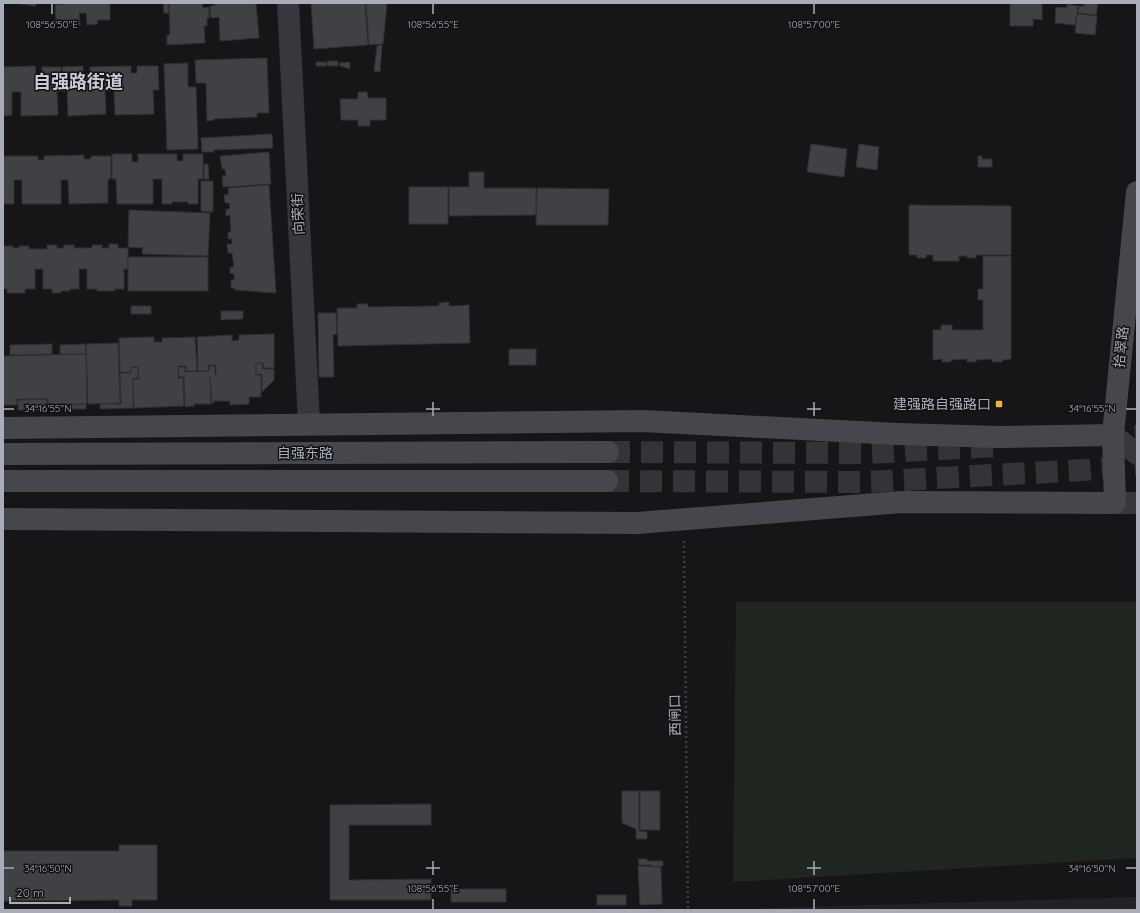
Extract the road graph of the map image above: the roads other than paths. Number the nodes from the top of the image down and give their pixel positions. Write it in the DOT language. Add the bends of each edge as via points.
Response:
graph roads {
  1 [pos="288,3"];
  2 [pos="1137,192"];
  3 [pos="308,424"];
  4 [pos="3,428"];
  5 [pos="1113,435"];
  6 [pos="608,452"];
  7 [pos="3,454"];
  8 [pos="1137,454"];
  9 [pos="3,481"];
  10 [pos="607,481"];
  11 [pos="1115,503"];
  12 [pos="1137,503"];
  13 [pos="3,519"];
  1 -- 3 [label="street, 向荣街"];
  2 -- 5 [label="main road, 拾翠路"];
  3 -- 4 [label="main road"];
  3 -- 5 [label="main road" via="642,420 898,434 1000,437"];
  5 -- 8 [label="street"];
  5 -- 11 [label="main road, 拾翠路"];
  6 -- 7 [label="main road, 自强东路"];
  9 -- 10 [label="main road, 自强东路"];
  11 -- 12 [label="street"];
  11 -- 13 [label="main road" via="902,502 637,523"];
}
